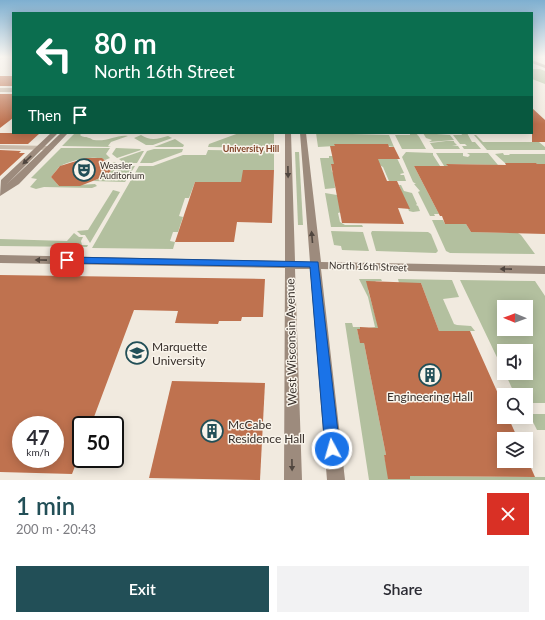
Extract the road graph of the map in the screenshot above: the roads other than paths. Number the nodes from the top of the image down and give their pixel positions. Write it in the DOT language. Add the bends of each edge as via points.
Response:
graph roads {
  1 [pos="0,90"];
  2 [pos="12,90"];
  3 [pos="54,134"];
  4 [pos="64,134"];
  5 [pos="288,134"];
  6 [pos="303,134"];
  7 [pos="0,147"];
  8 [pos="40,148"];
  9 [pos="50,148"];
  10 [pos="0,192"];
  11 [pos="0,259"];
  12 [pos="290,264"];
  13 [pos="314,264"];
  14 [pos="545,270"];
  15 [pos="293,480"];
  16 [pos="336,480"];
  1 -- 2 [label="street"];
  3 -- 8 [label="main road"];
  4 -- 9 [label="main road"];
  5 -- 12 [label="main road, West Wisconsin Avenue, one-way"];
  13 -- 6 [label="main road, one-way"];
  7 -- 8 [label="street"];
  8 -- 9 [label="street"];
  8 -- 10 [label="main road, one-way" via="4,182"];
  9 -- 10 [label="main road" via="16,182"];
  12 -- 11 [label="main road, North 16th Street, one-way"];
  12 -- 13 [label="main road, North 16th Street"];
  12 -- 15 [label="main road, West Wisconsin Avenue, one-way"];
  14 -- 13 [label="main road, North 16th Street, one-way"];
  13 -- 16 [label="main road"];
}
